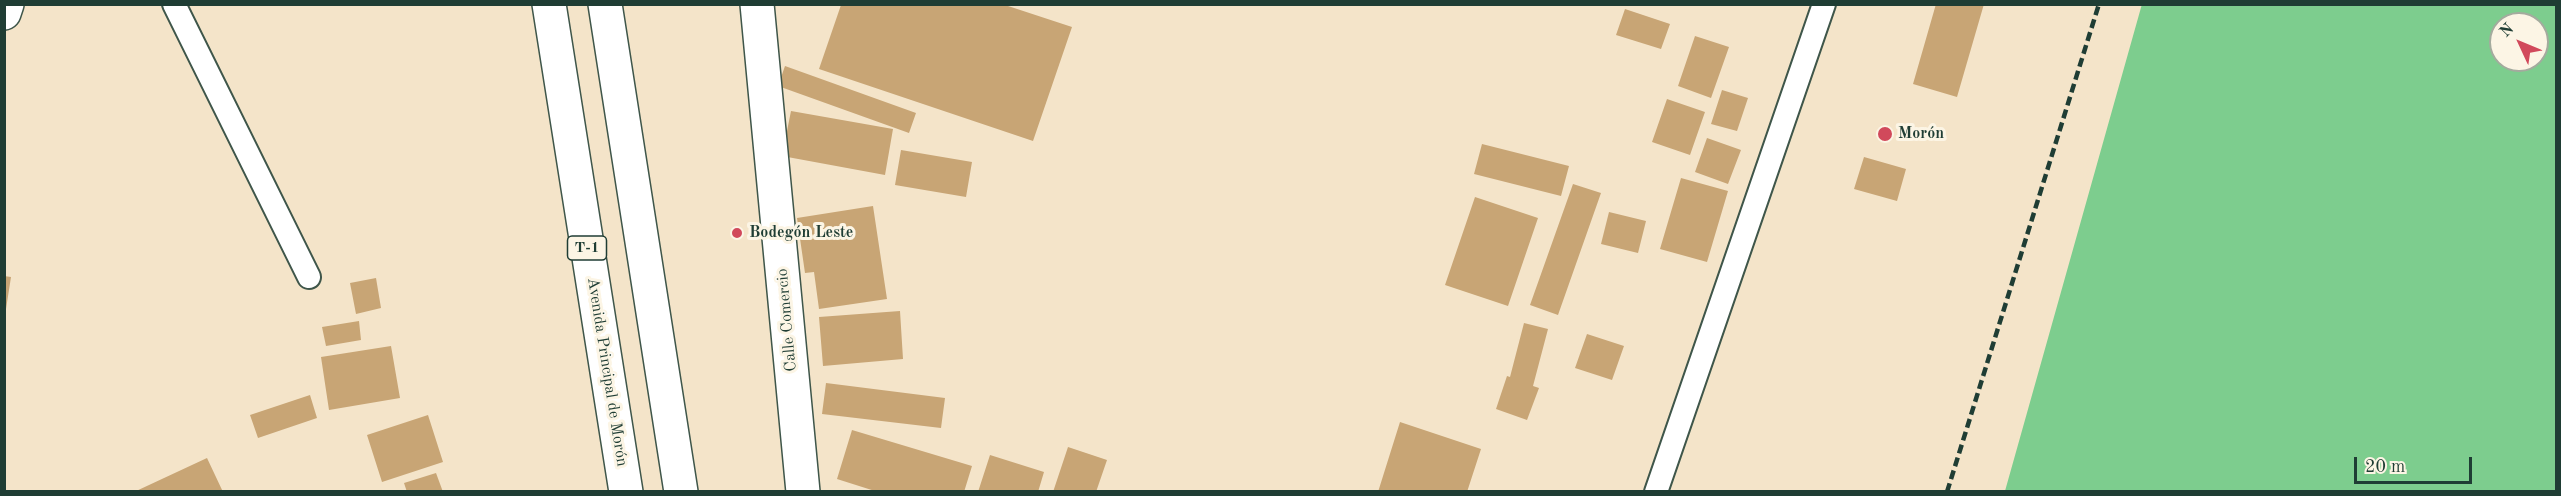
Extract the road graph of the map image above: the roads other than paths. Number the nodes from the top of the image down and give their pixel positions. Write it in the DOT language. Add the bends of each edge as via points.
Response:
graph roads {
  1 [pos="7,4"];
  2 [pos="174,4"];
  3 [pos="549,4"];
  4 [pos="605,4"];
  5 [pos="757,4"];
  6 [pos="1824,4"];
  7 [pos="4,13"];
  8 [pos="309,277"];
  9 [pos="626,492"];
  10 [pos="681,492"];
  11 [pos="803,492"];
  12 [pos="1656,492"];
  1 -- 7 [label="main road"];
  2 -- 8 [label="lane"];
  3 -- 9 [label="main road, Avenida Principal de Morón / T-1"];
  4 -- 10 [label="main road"];
  5 -- 11 [label="main road, Calle Comercio"];
  6 -- 12 [label="lane"];
}
